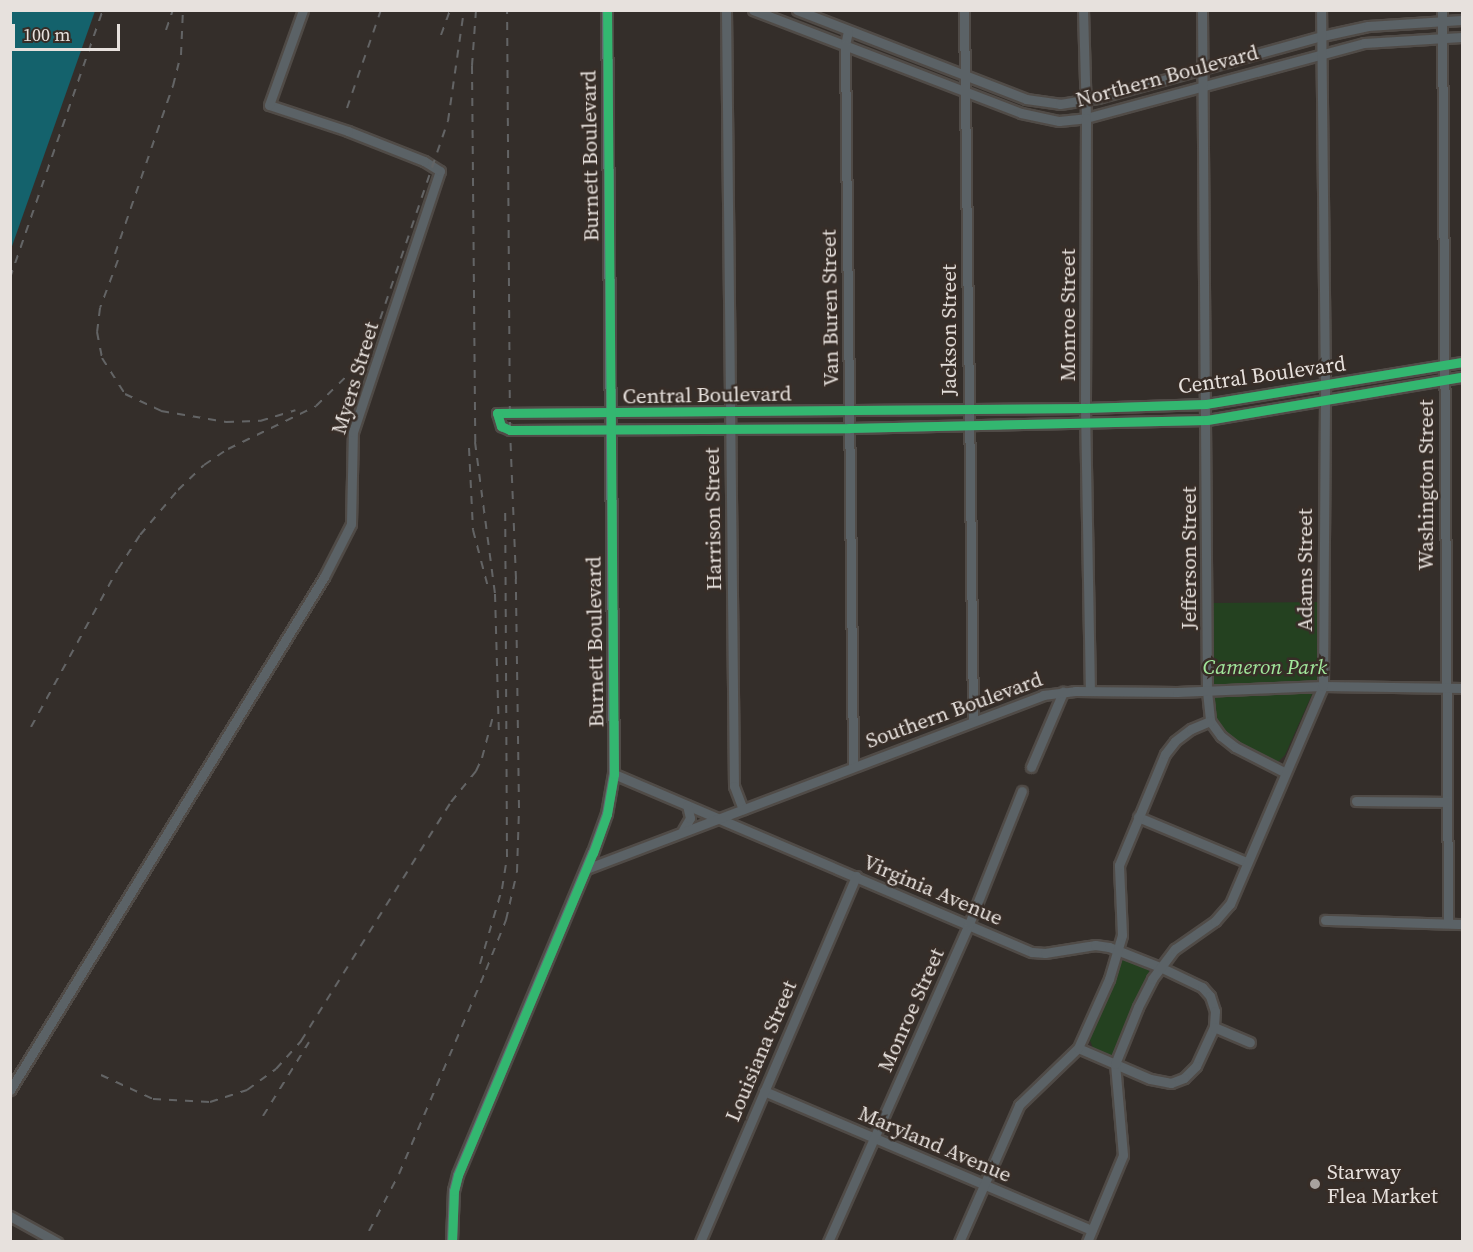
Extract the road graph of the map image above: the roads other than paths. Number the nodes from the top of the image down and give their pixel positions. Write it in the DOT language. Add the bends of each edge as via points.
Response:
graph roads {
  1 [pos="303,10"];
  2 [pos="607,10"];
  3 [pos="726,10"];
  4 [pos="753,10"];
  5 [pos="797,10"];
  6 [pos="964,10"];
  7 [pos="1083,10"];
  8 [pos="1202,10"];
  9 [pos="1322,10"];
  10 [pos="1442,15"];
  11 [pos="1462,20"];
  12 [pos="848,31"];
  13 [pos="1322,36"];
  14 [pos="1442,37"];
  15 [pos="1462,37"];
  16 [pos="845,45"];
  17 [pos="1321,53"];
  18 [pos="1203,69"];
  19 [pos="965,76"];
  20 [pos="1202,86"];
  21 [pos="966,92"];
  22 [pos="1084,102"];
  23 [pos="1086,118"];
  24 [pos="1462,362"];
  25 [pos="1443,365"];
  26 [pos="1462,377"];
  27 [pos="1443,381"];
  28 [pos="1325,386"];
  29 [pos="1324,402"];
  30 [pos="1206,404"];
  31 [pos="1085,408"];
  32 [pos="967,410"];
  33 [pos="731,411"];
  34 [pos="849,411"];
  35 [pos="611,414"];
  36 [pos="1207,420"];
  37 [pos="1086,424"];
  38 [pos="967,426"];
  39 [pos="849,428"];
  40 [pos="611,429"];
  41 [pos="730,429"];
  42 [pos="1323,686"];
  43 [pos="1445,688"];
  44 [pos="1462,688"];
  45 [pos="1090,691"];
  46 [pos="1207,691"];
  47 [pos="1063,692"];
  48 [pos="973,720"];
  49 [pos="1210,721"];
  50 [pos="854,765"];
  51 [pos="1031,767"];
  52 [pos="1284,772"];
  53 [pos="614,774"];
  54 [pos="1022,791"];
  55 [pos="1356,801"];
  56 [pos="1447,802"];
  57 [pos="687,805"];
  58 [pos="742,809"];
  59 [pos="1138,817"];
  60 [pos="718,818"];
  61 [pos="682,832"];
  62 [pos="1246,862"];
  63 [pos="586,869"];
  64 [pos="856,876"];
  65 [pos="1325,920"];
  66 [pos="1448,923"];
  67 [pos="969,924"];
  68 [pos="1462,924"];
  69 [pos="1118,951"];
  70 [pos="1160,967"];
  71 [pos="1214,1027"];
  72 [pos="1250,1042"];
  73 [pos="1078,1048"];
  74 [pos="1115,1064"];
  75 [pos="10,1090"];
  76 [pos="764,1091"];
  77 [pos="872,1138"];
  78 [pos="983,1184"];
  79 [pos="10,1216"];
  80 [pos="1092,1230"];
  81 [pos="57,1242"];
  82 [pos="452,1242"];
  83 [pos="700,1242"];
  84 [pos="828,1242"];
  85 [pos="959,1242"];
  86 [pos="1087,1242"];
  1 -- 75 [label="street, Myers Street" via="269,105 424,161 438,167 440,176 353,432 353,514 324,577"];
  2 -- 35 [label="main road, Burnett Boulevard"];
  3 -- 33 [label="street, Harrison Street"];
  4 -- 16 [label="street, Northern Boulevard"];
  5 -- 12 [label="street, Northern Boulevard"];
  6 -- 19 [label="street, Jackson Street"];
  7 -- 22 [label="street, Monroe Street"];
  8 -- 18 [label="street, Jefferson Street"];
  9 -- 13 [label="street, Adams Street"];
  10 -- 11 [label="street, Northern Boulevard"];
  10 -- 13 [label="street, Northern Boulevard"];
  10 -- 14 [label="street, Washington Street"];
  12 -- 16 [label="street, Van Buren Street"];
  12 -- 19 [label="street, Northern Boulevard"];
  13 -- 17 [label="street, Adams Street"];
  13 -- 18 [label="street, Northern Boulevard"];
  14 -- 15 [label="street, Northern Boulevard"];
  14 -- 17 [label="street, Northern Boulevard" via="1364,43"];
  14 -- 25 [label="street, Washington Street"];
  16 -- 21 [label="street, Northern Boulevard"];
  16 -- 34 [label="street, Van Buren Street"];
  17 -- 20 [label="street, Northern Boulevard"];
  17 -- 28 [label="street, Adams Street"];
  18 -- 20 [label="street, Jefferson Street"];
  18 -- 22 [label="street, Northern Boulevard"];
  19 -- 21 [label="street, Jackson Street"];
  19 -- 22 [label="street, Northern Boulevard" via="1037,102"];
  20 -- 23 [label="street, Northern Boulevard"];
  20 -- 30 [label="street, Jefferson Street"];
  21 -- 23 [label="street, Northern Boulevard" via="1043,119"];
  21 -- 32 [label="street, Jackson Street"];
  22 -- 23 [label="street, Monroe Street"];
  23 -- 31 [label="street, Monroe Street"];
  24 -- 25 [label="street, Central Boulevard"];
  25 -- 27 [label="street, Washington Street"];
  25 -- 28 [label="street, Central Boulevard"];
  26 -- 27 [label="street, Central Boulevard"];
  27 -- 29 [label="street, Central Boulevard"];
  27 -- 43 [label="street, Washington Street"];
  28 -- 29 [label="street, Adams Street"];
  28 -- 30 [label="street, Central Boulevard"];
  29 -- 36 [label="street, Central Boulevard"];
  29 -- 42 [label="street, Adams Street"];
  30 -- 31 [label="street, Central Boulevard"];
  30 -- 36 [label="street, Jefferson Street"];
  31 -- 32 [label="street, Central Boulevard"];
  31 -- 37 [label="street, Monroe Street"];
  32 -- 34 [label="street, Central Boulevard"];
  32 -- 38 [label="street, Jackson Street"];
  33 -- 34 [label="street, Central Boulevard"];
  33 -- 35 [label="street, Central Boulevard"];
  33 -- 41 [label="street, Harrison Street"];
  34 -- 39 [label="street, Van Buren Street"];
  35 -- 40 [label="main road, Burnett Boulevard"];
  35 -- 40 [label="street, Central Boulevard" via="497,413 501,426 510,430"];
  36 -- 37 [label="street, Central Boulevard"];
  36 -- 46 [label="street, Jefferson Street"];
  37 -- 38 [label="street, Central Boulevard"];
  37 -- 45 [label="street, Monroe Street"];
  38 -- 39 [label="street, Central Boulevard"];
  38 -- 48 [label="street, Jackson Street"];
  39 -- 41 [label="street, Central Boulevard"];
  39 -- 50 [label="street, Van Buren Street"];
  40 -- 41 [label="street, Central Boulevard"];
  40 -- 53 [label="main road, Burnett Boulevard"];
  41 -- 58 [label="street, Harrison Street" via="734,786"];
  42 -- 43 [label="street, Southern Boulevard"];
  42 -- 46 [label="street, Southern Boulevard"];
  42 -- 52 [label="street, Adams Street"];
  43 -- 44 [label="street, Southern Boulevard"];
  43 -- 56 [label="street, Washington Street"];
  45 -- 46 [label="street, Southern Boulevard"];
  45 -- 47 [label="street, Southern Boulevard"];
  46 -- 49 [label="street, Jefferson Street"];
  47 -- 48 [label="street, Southern Boulevard" via="1033,698"];
  47 -- 51 [label="street"];
  48 -- 50 [label="street, Southern Boulevard"];
  49 -- 52 [label="street" via="1235,747"];
  49 -- 59 [label="street" via="1191,729 1165,754"];
  50 -- 58 [label="street, Southern Boulevard"];
  52 -- 62 [label="street, Adams Street"];
  53 -- 57 [label="street, Virginia Avenue"];
  53 -- 63 [label="main road, Burnett Boulevard" via="607,814"];
  54 -- 67 [label="street, Monroe Street"];
  55 -- 56 [label="street"];
  56 -- 66 [label="street, Washington Street"];
  57 -- 60 [label="street, Virginia Avenue"];
  57 -- 61 [label="street" via="690,818"];
  58 -- 60 [label="street, Southern Boulevard"];
  59 -- 62 [label="street"];
  59 -- 69 [label="street" via="1119,865 1122,935"];
  60 -- 61 [label="street, Southern Boulevard"];
  60 -- 64 [label="street, Virginia Avenue"];
  61 -- 63 [label="street, Southern Boulevard"];
  62 -- 70 [label="street, Adams Street" via="1230,904 1215,921 1175,949"];
  63 -- 82 [label="main road, Burnett Boulevard" via="464,1158 454,1191"];
  64 -- 67 [label="street, Virginia Avenue"];
  64 -- 76 [label="street, Louisiana Street"];
  65 -- 66 [label="street"];
  66 -- 68 [label="street"];
  67 -- 69 [label="street, Virginia Avenue" via="1032,952 1095,945"];
  67 -- 77 [label="street, Monroe Street"];
  69 -- 70 [label="street, Virginia Avenue"];
  69 -- 73 [label="street"];
  70 -- 71 [label="street, Virginia Avenue" via="1195,983 1210,996 1215,1011"];
  70 -- 74 [label="street, Adams Street" via="1138,1007"];
  71 -- 72 [label="street"];
  71 -- 74 [label="street" via="1196,1066 1184,1078 1170,1083"];
  73 -- 74 [label="street"];
  73 -- 78 [label="street" via="1019,1105"];
  74 -- 80 [label="street, Adams Street" via="1123,1155"];
  76 -- 77 [label="street, Maryland Avenue"];
  76 -- 83 [label="street, Louisiana Street"];
  77 -- 78 [label="street, Maryland Avenue"];
  77 -- 84 [label="street, Monroe Street"];
  78 -- 80 [label="street, Maryland Avenue"];
  78 -- 85 [label="street"];
  79 -- 81 [label="street"];
  80 -- 86 [label="street, Adams Street"];
}
